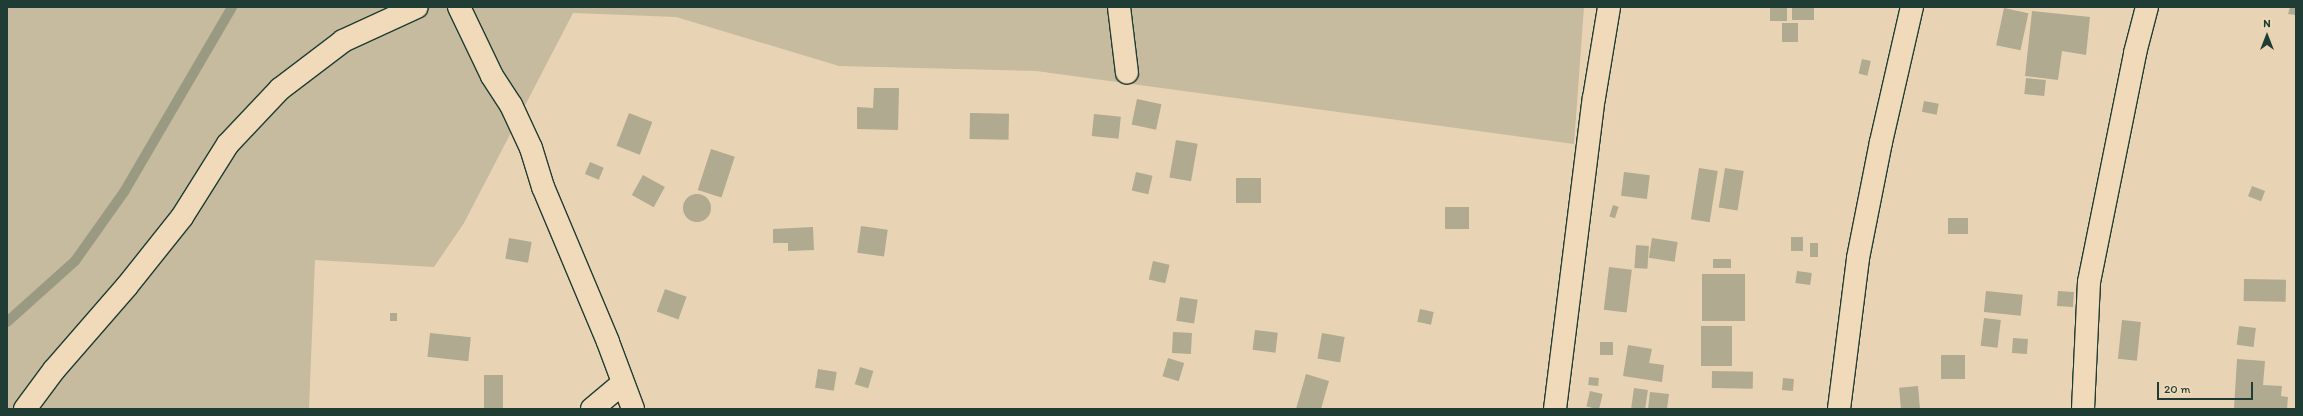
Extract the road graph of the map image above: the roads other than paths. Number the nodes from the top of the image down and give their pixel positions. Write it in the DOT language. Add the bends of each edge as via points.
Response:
graph roads {
  1 [pos="417,7"];
  2 [pos="459,7"];
  3 [pos="1119,7"];
  4 [pos="1609,7"];
  5 [pos="1912,7"];
  6 [pos="2146,7"];
  7 [pos="1127,73"];
  8 [pos="623,383"];
  9 [pos="25,409"];
  10 [pos="592,409"];
  11 [pos="633,409"];
  12 [pos="1555,409"];
  13 [pos="1839,409"];
  14 [pos="2082,409"];
  1 -- 9 [label="street" via="343,41 280,89 228,144 182,217 128,286 54,370"];
  2 -- 8 [label="street" via="531,148 543,186"];
  3 -- 7 [label="street"];
  4 -- 12 [label="street" via="1594,98"];
  5 -- 13 [label="street" via="1880,142 1858,258"];
  6 -- 14 [label="street" via="2089,282"];
  8 -- 10 [label="street"];
  8 -- 11 [label="street"];
}
